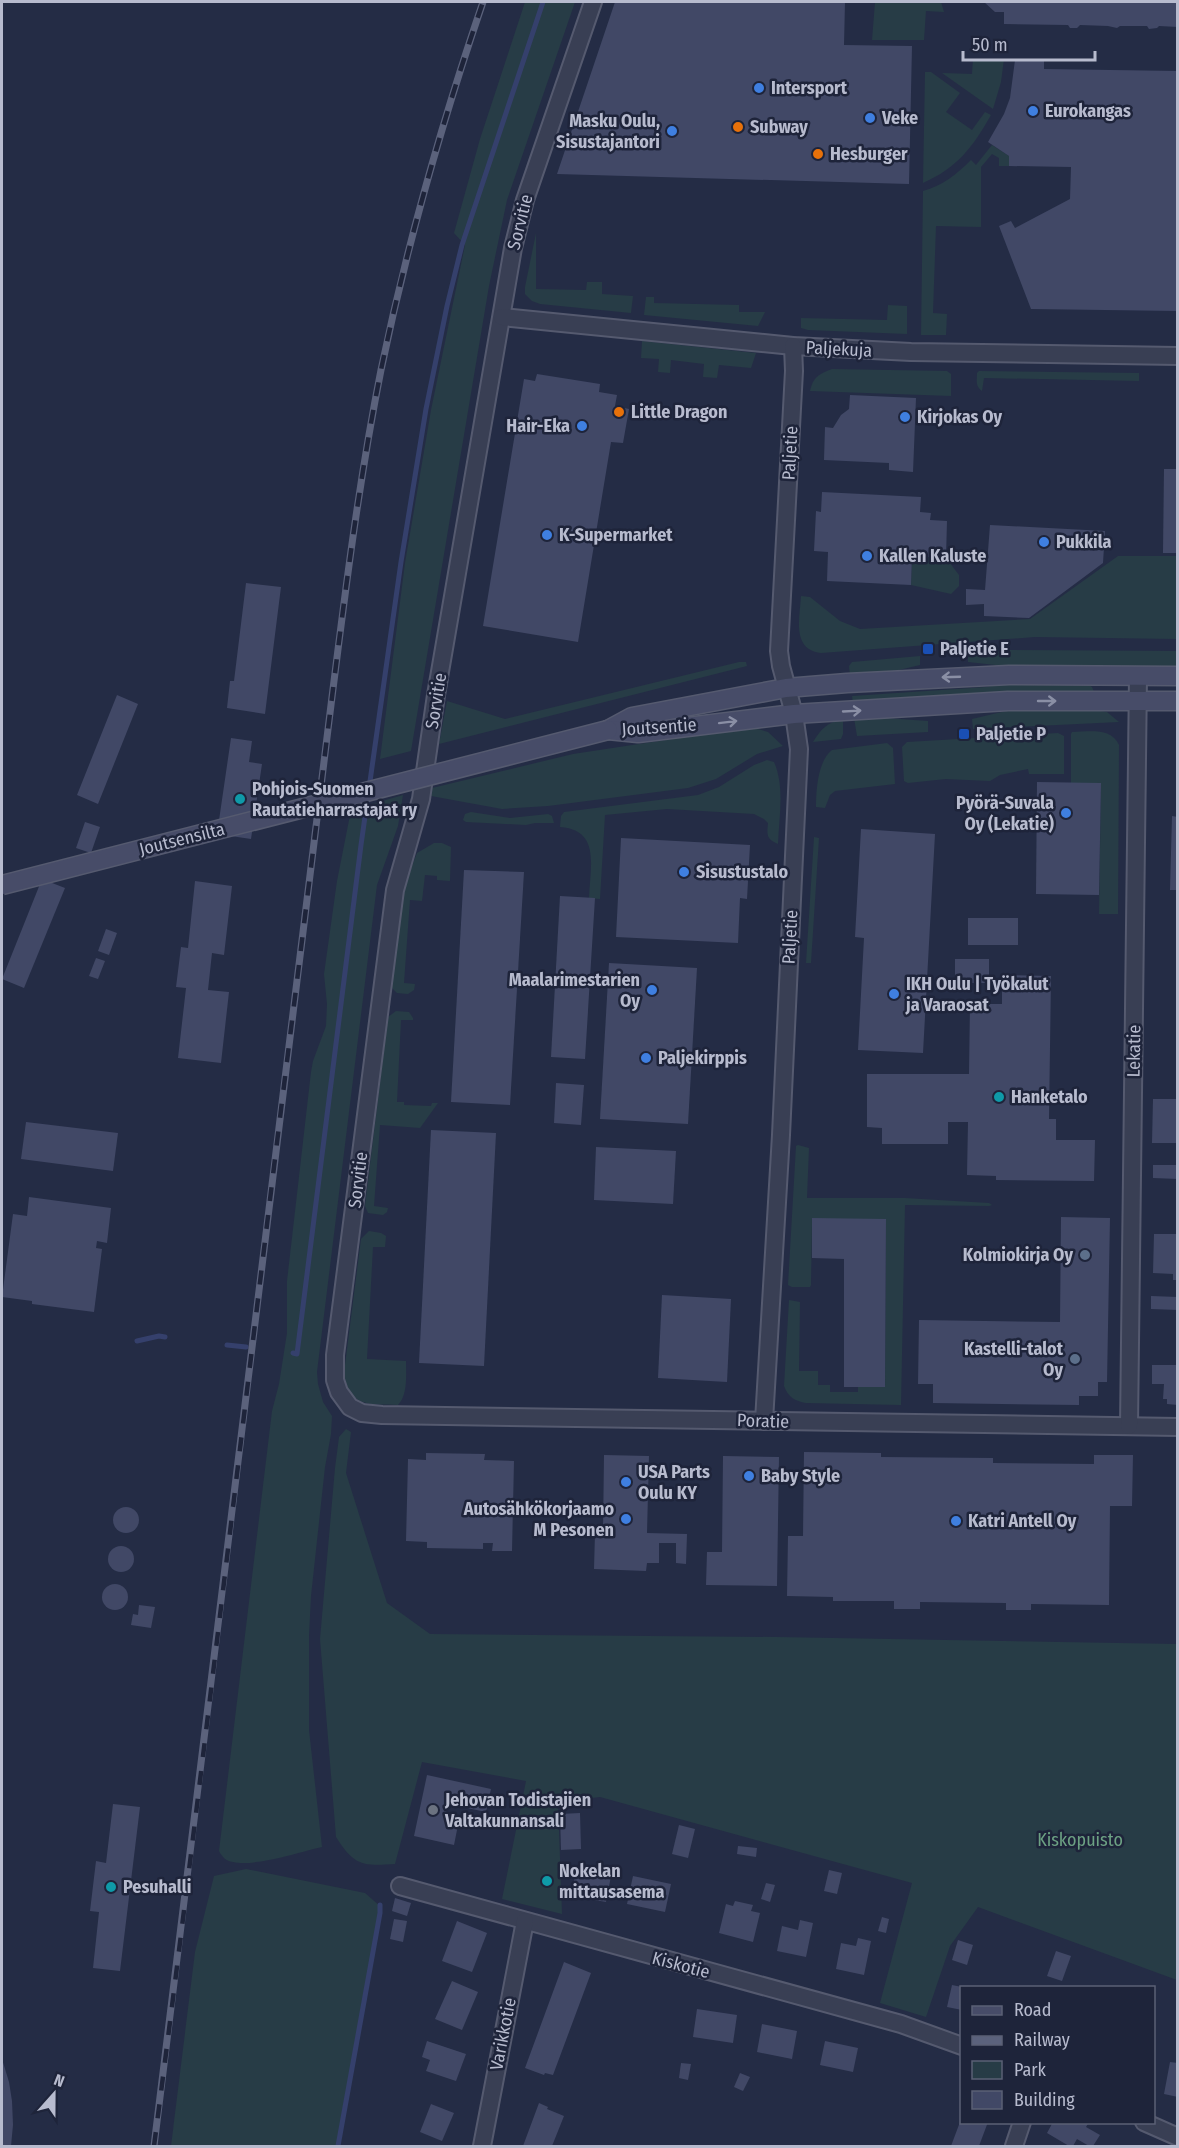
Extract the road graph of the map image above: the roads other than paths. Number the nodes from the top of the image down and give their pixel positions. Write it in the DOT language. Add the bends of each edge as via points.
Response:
graph roads {
  1 [pos="593,2"];
  2 [pos="502,317"];
  3 [pos="793,346"];
  4 [pos="1178,356"];
  5 [pos="1138,676"];
  6 [pos="1178,676"];
  7 [pos="786,688"];
  8 [pos="1138,700"];
  9 [pos="1178,701"];
  10 [pos="794,714"];
  11 [pos="608,730"];
  12 [pos="2,885"];
  13 [pos="350,1407"];
  14 [pos="764,1421"];
  15 [pos="1129,1426"];
  16 [pos="1178,1427"];
  17 [pos="400,1886"];
  18 [pos="525,1921"];
  19 [pos="960,2045"];
  20 [pos="1021,2124"];
  21 [pos="1149,2124"];
  22 [pos="1178,2137"];
  23 [pos="482,2146"];
  24 [pos="1014,2146"];
  1 -- 2 [label="street, Sorvitie" via="525,200"];
  2 -- 3 [label="street, Paljekuja"];
  2 -- 13 [label="street, Sorvitie" via="421,799 395,890 335,1355 335,1380"];
  3 -- 4 [label="street, Paljekuja"];
  3 -- 7 [label="street, Paljetie" via="779,651"];
  5 -- 6 [label="main road, Joutsentie"];
  5 -- 7 [label="main road, Joutsentie, one-way" via="985,676"];
  5 -- 8 [label="street, Lekatie"];
  7 -- 10 [label="street, Paljetie"];
  7 -- 11 [label="main road, Joutsentie" via="632,717"];
  8 -- 9 [label="main road, Joutsentie"];
  10 -- 8 [label="main road, Joutsentie, one-way" via="1008,701"];
  8 -- 15 [label="street, Lekatie"];
  11 -- 10 [label="main road, Joutsentie, one-way" via="638,733"];
  10 -- 14 [label="street, Paljetie" via="799,758"];
  11 -- 12 [label="main road, Joutsensilta, bridge"];
  13 -- 14 [label="street, Poratie" via="382,1415"];
  14 -- 15 [label="street, Poratie"];
  15 -- 16 [label="street, Poratie"];
  17 -- 18 [label="street, Kiskotie"];
  18 -- 19 [label="street, Kiskotie" via="901,2024"];
  18 -- 23 [label="street, Varikkotie"];
  20 -- 24 [label="street"];
  21 -- 22 [label="street"];
}
